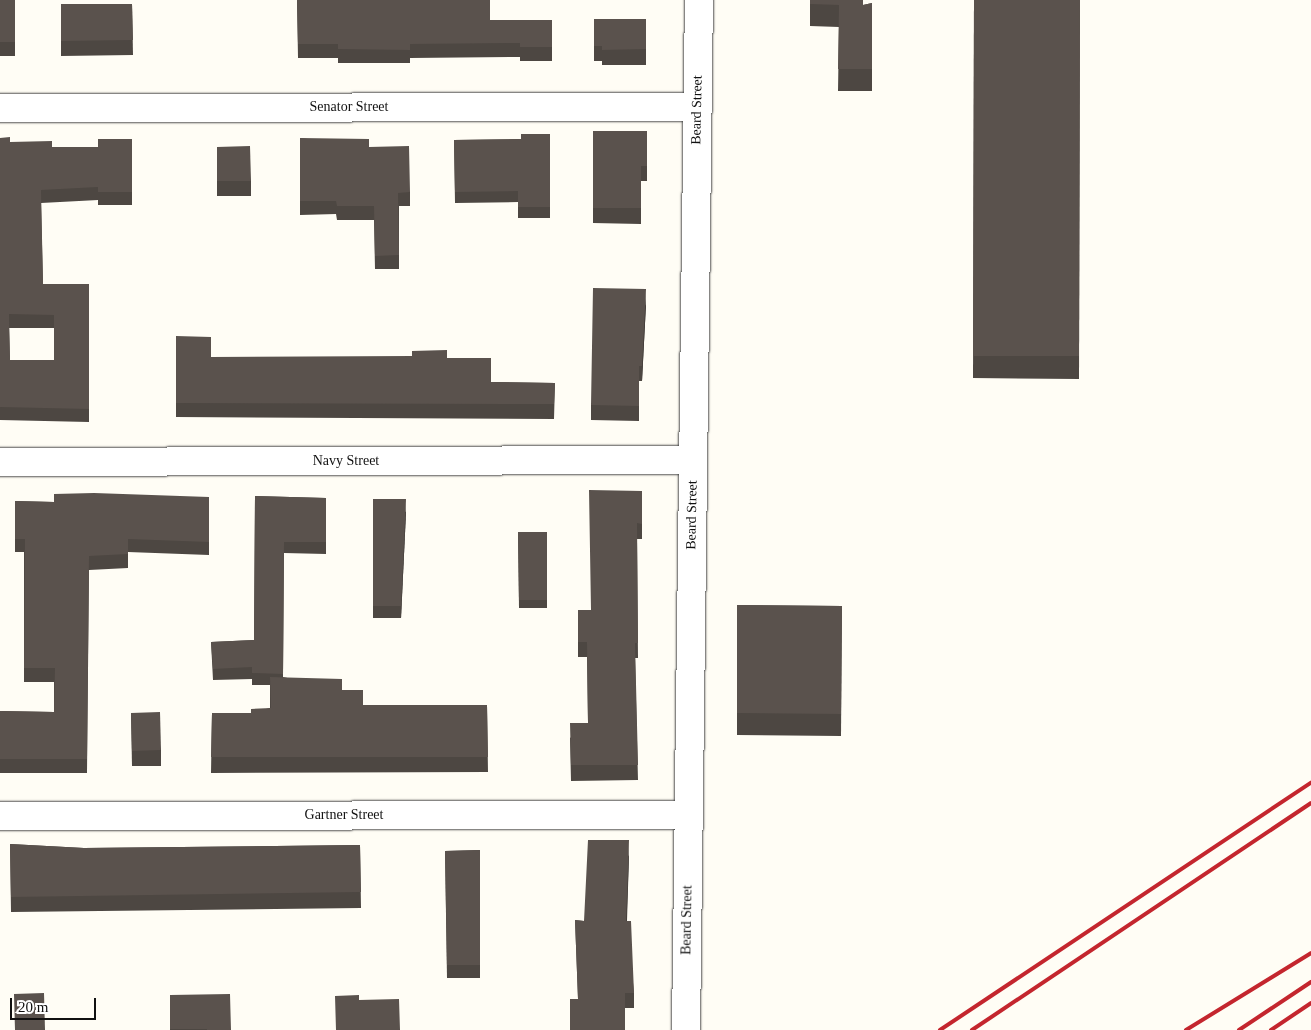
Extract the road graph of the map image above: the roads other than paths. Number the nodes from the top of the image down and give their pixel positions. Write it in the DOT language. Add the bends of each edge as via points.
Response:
graph roads {
  1 [pos="699,0"];
  2 [pos="697,107"];
  3 [pos="0,108"];
  4 [pos="693,460"];
  5 [pos="0,462"];
  6 [pos="689,815"];
  7 [pos="0,816"];
  8 [pos="686,1030"];
  1 -- 2 [label="street, Beard Street"];
  2 -- 3 [label="street, Senator Street"];
  2 -- 4 [label="street, Beard Street"];
  4 -- 5 [label="street, Navy Street"];
  4 -- 6 [label="street, Beard Street"];
  6 -- 7 [label="street, Gartner Street"];
  6 -- 8 [label="street, Beard Street"];
}
